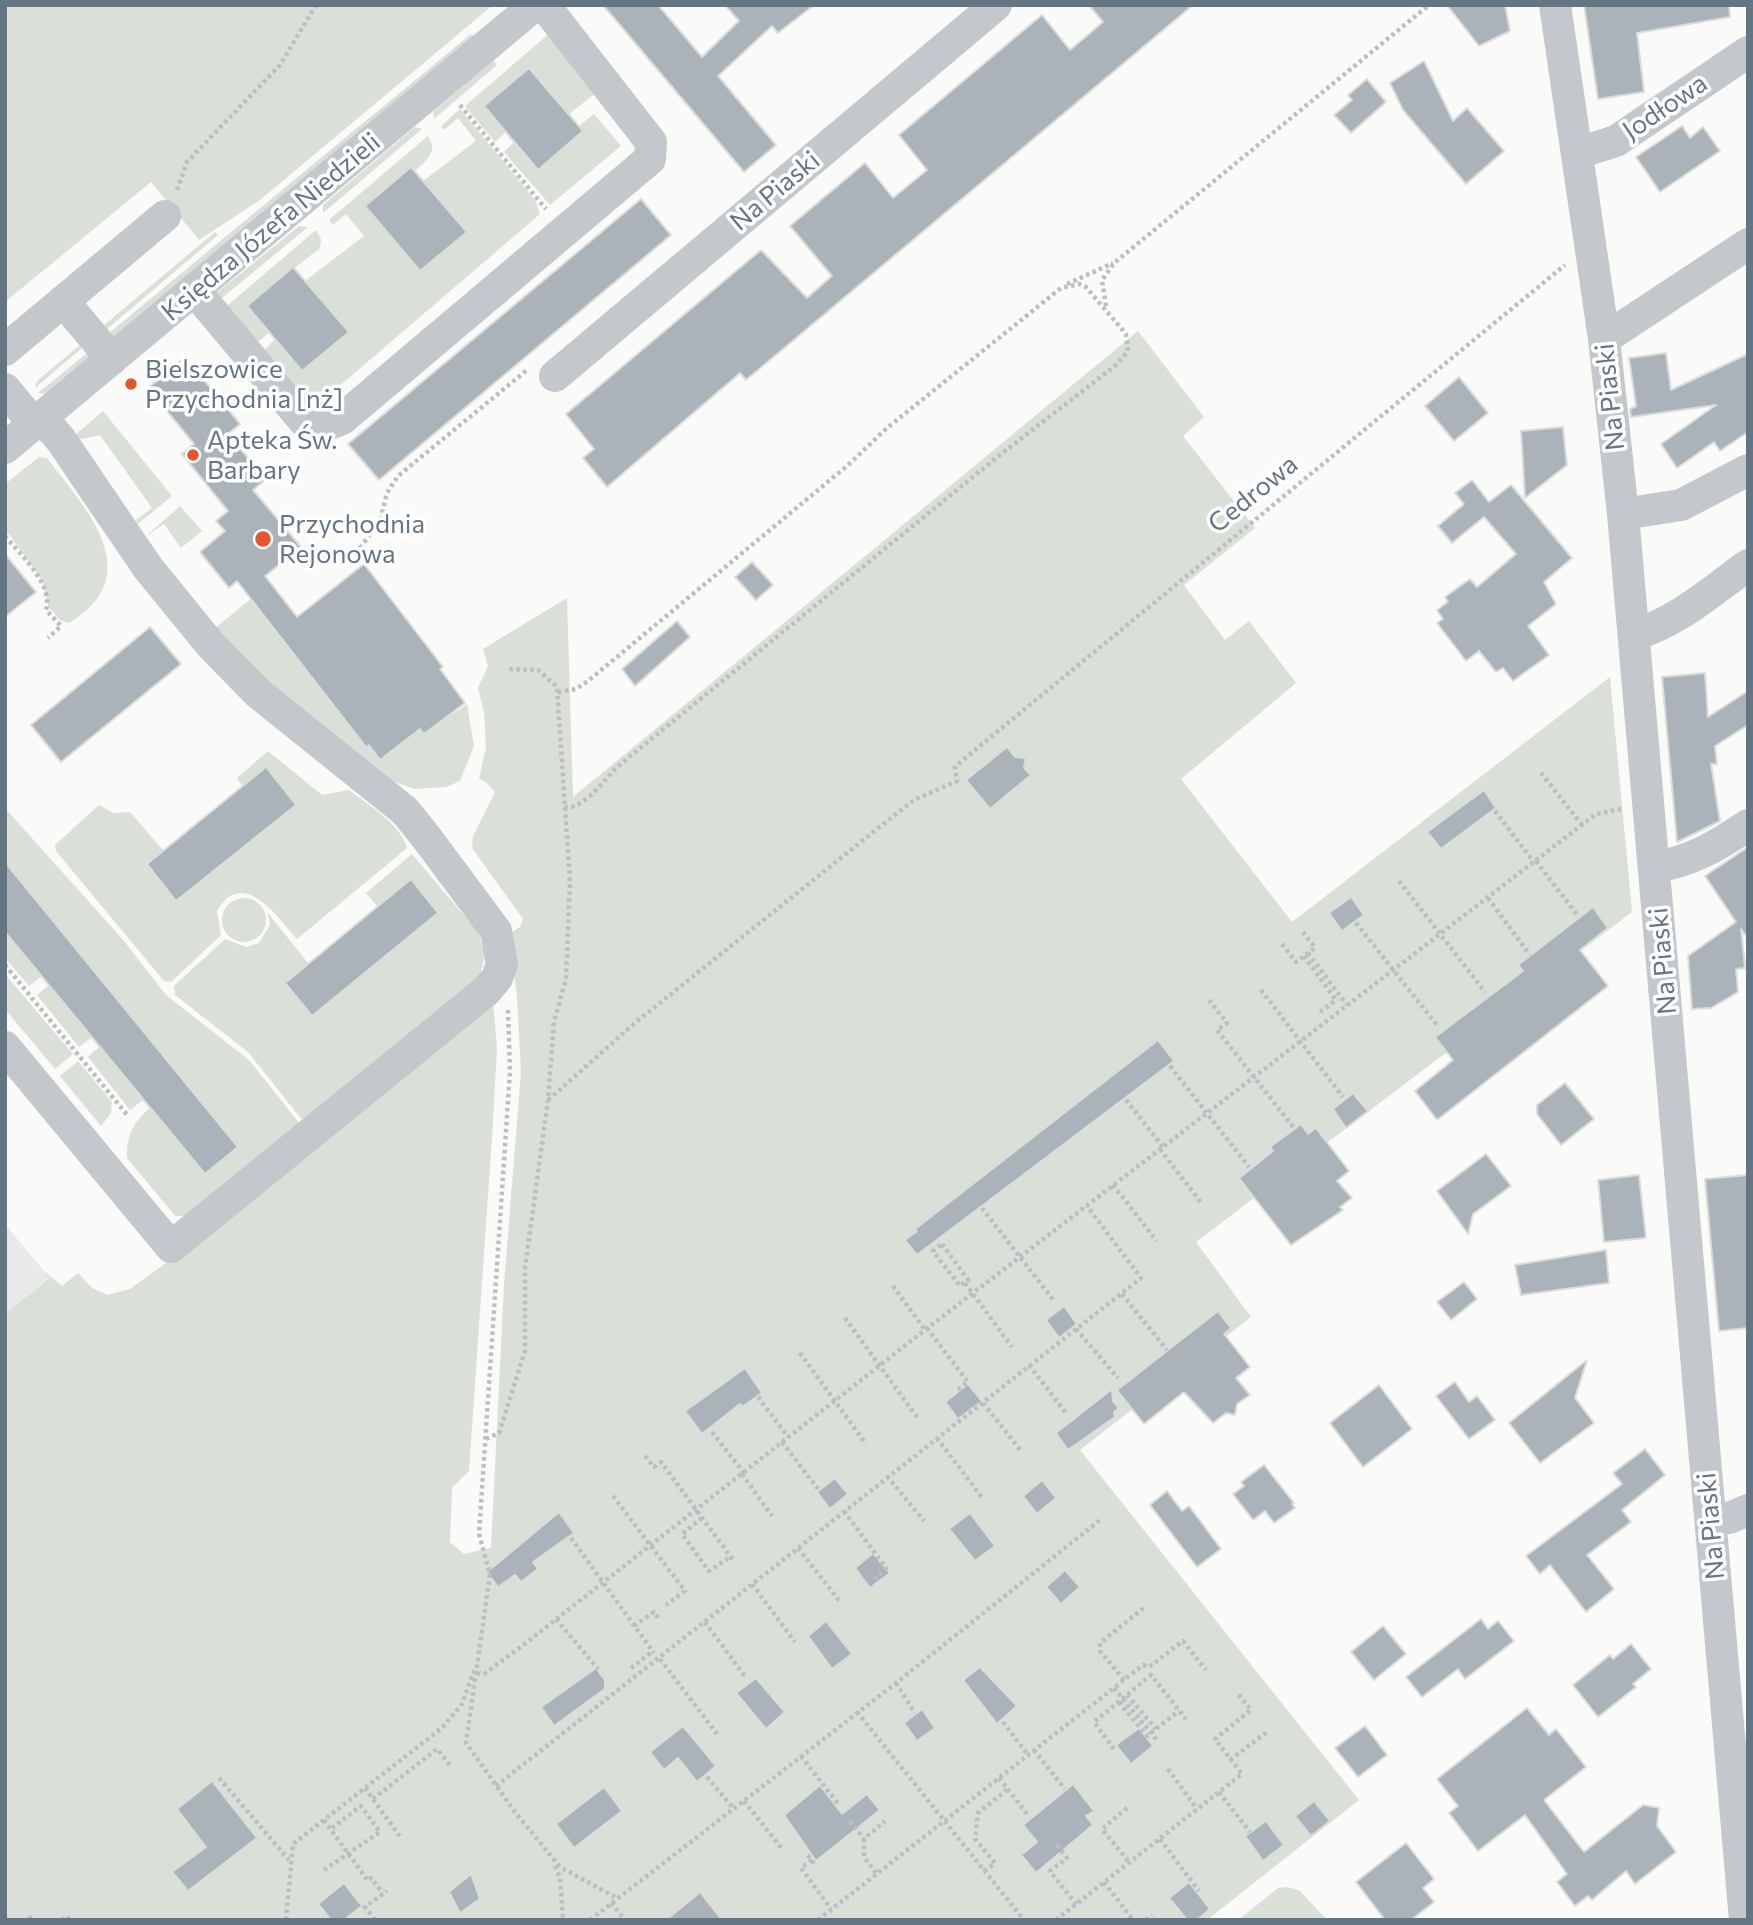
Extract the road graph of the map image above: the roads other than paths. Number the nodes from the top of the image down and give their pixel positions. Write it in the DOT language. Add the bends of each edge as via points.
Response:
graph roads {
  1 [pos="535,5"];
  2 [pos="544,5"];
  3 [pos="996,5"];
  4 [pos="1555,5"];
  5 [pos="1748,52"];
  6 [pos="1578,153"];
  7 [pos="165,216"];
  8 [pos="1748,244"];
  9 [pos="195,291"];
  10 [pos="63,302"];
  11 [pos="1604,339"];
  12 [pos="5,351"];
  13 [pos="112,359"];
  14 [pos="555,376"];
  15 [pos="5,389"];
  16 [pos="38,421"];
  17 [pos="5,448"];
  18 [pos="1748,470"];
  19 [pos="1623,514"];
  20 [pos="1748,565"];
  21 [pos="1634,635"];
  22 [pos="1748,825"];
  23 [pos="1655,867"];
  24 [pos="5,1047"];
  25 [pos="1748,1510"];
  26 [pos="1711,1520"];
  27 [pos="1745,1920"];
  1 -- 9 [label="street, Księdza Józefa Niedzieli"];
  2 -- 9 [label="street" via="651,142 650,159 342,419 326,426 310,425 299,416"];
  3 -- 14 [label="street, Na Piaski"];
  4 -- 6 [label="street, Na Piaski"];
  5 -- 6 [label="street, Jodłowa" via="1616,141"];
  6 -- 11 [label="street, Na Piaski"];
  7 -- 10 [label="street"];
  8 -- 11 [label="street"];
  9 -- 13 [label="street, Księdza Józefa Niedzieli"];
  10 -- 12 [label="street"];
  10 -- 13 [label="street"];
  11 -- 19 [label="street, Na Piaski"];
  13 -- 16 [label="street, Księdza Józefa Niedzieli"];
  15 -- 16 [label="street"];
  16 -- 17 [label="street, Księdza Józefa Niedzieli"];
  16 -- 24 [label="street" via="61,440 148,568 210,645 258,693 405,811 496,931 502,964 486,991 171,1247"];
  18 -- 19 [label="street" via="1681,505"];
  19 -- 21 [label="street, Na Piaski"];
  20 -- 21 [label="street" via="1680,614"];
  21 -- 23 [label="street, Na Piaski"];
  22 -- 23 [label="street" via="1705,852"];
  23 -- 26 [label="street, Na Piaski"];
  25 -- 26 [label="street"];
  26 -- 27 [label="street, Na Piaski"];
}
